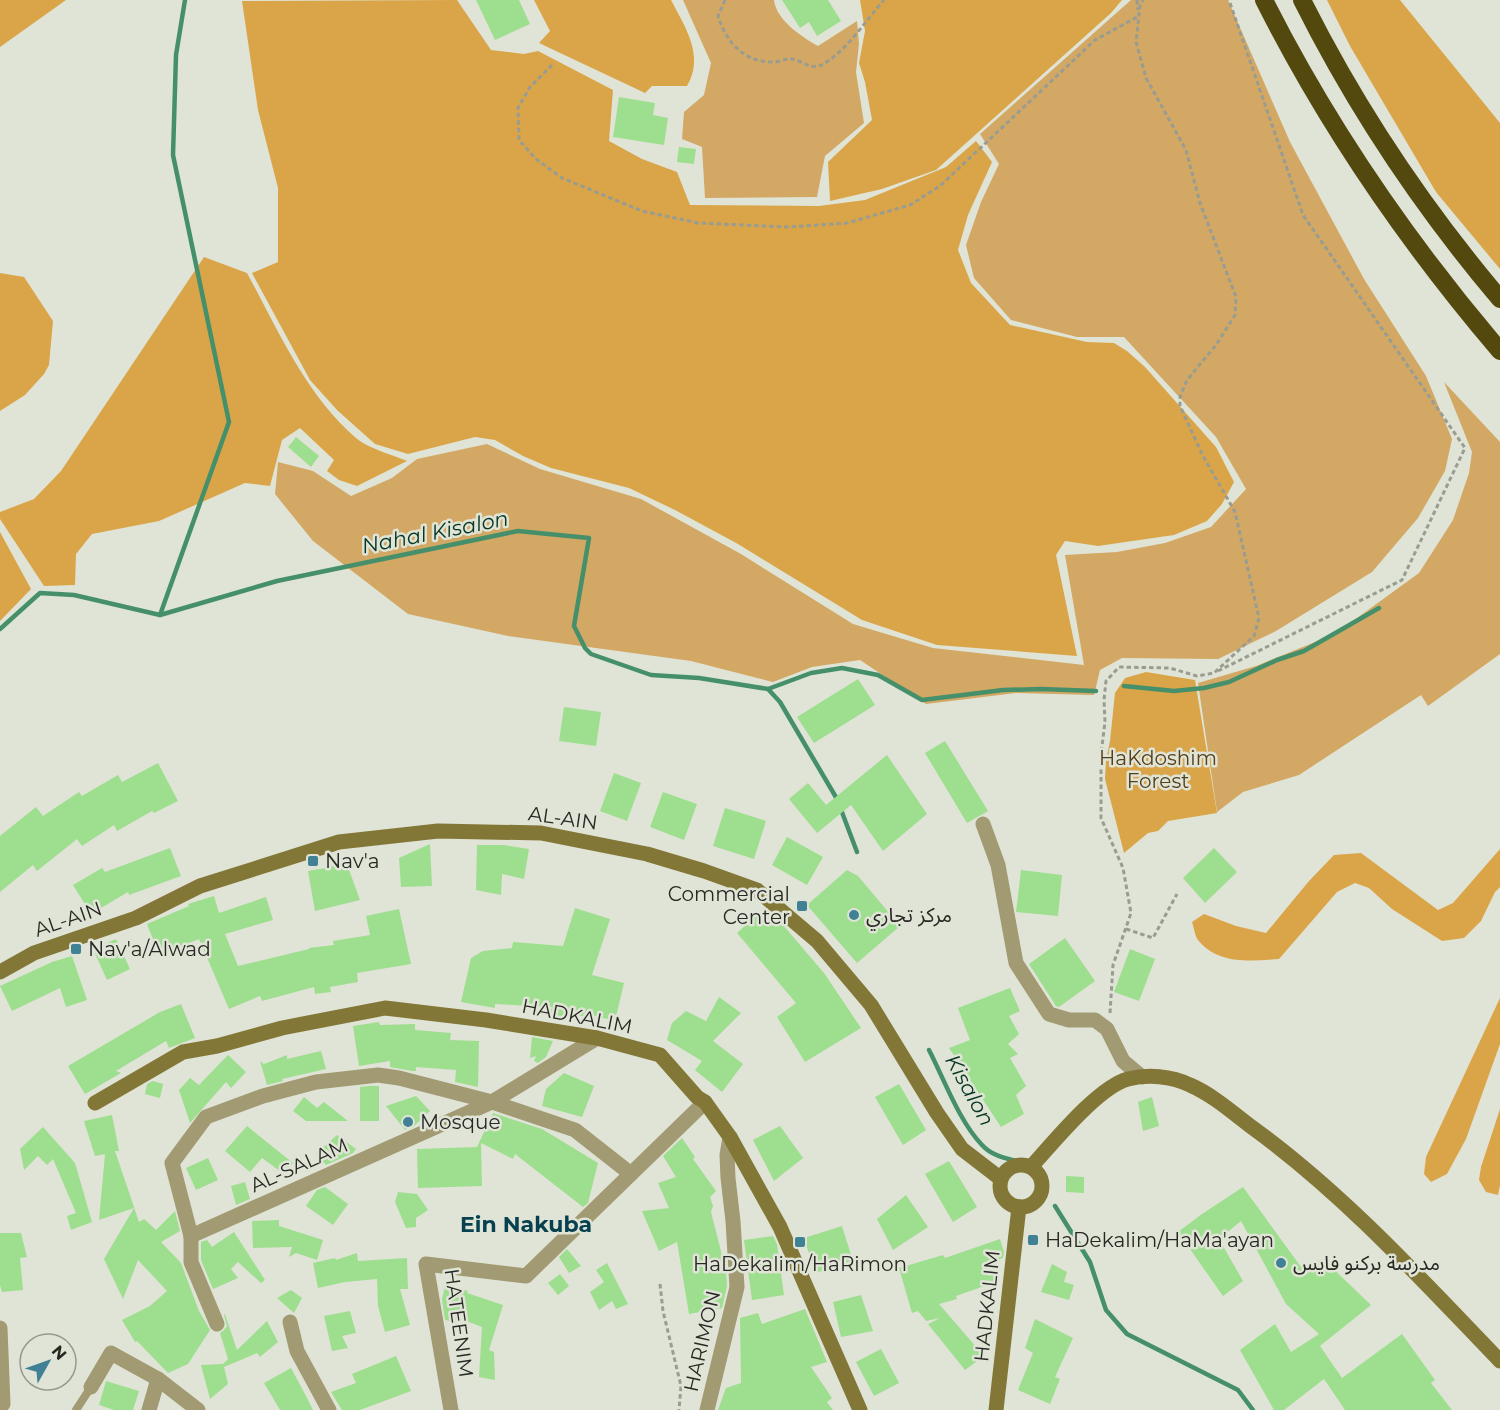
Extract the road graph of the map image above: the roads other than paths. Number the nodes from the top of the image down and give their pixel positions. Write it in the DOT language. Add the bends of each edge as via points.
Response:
graph roads {
  1 [pos="1264,0"];
  2 [pos="1302,0"];
  3 [pos="1500,299"];
  4 [pos="1500,351"];
  5 [pos="983,824"];
  6 [pos="0,972"];
  7 [pos="597,1038"];
  8 [pos="1142,1077"];
  9 [pos="492,1102"];
  10 [pos="705,1102"];
  11 [pos="95,1103"];
  12 [pos="730,1137"];
  13 [pos="1031,1167"];
  14 [pos="631,1174"];
  15 [pos="1001,1179"];
  16 [pos="1019,1207"];
  17 [pos="191,1236"];
  18 [pos="290,1322"];
  19 [pos="217,1324"];
  20 [pos="0,1328"];
  21 [pos="1500,1361"];
  22 [pos="158,1379"];
  23 [pos="91,1387"];
  24 [pos="3,1404"];
  25 [pos="76,1410"];
  26 [pos="149,1410"];
  27 [pos="198,1410"];
  28 [pos="329,1410"];
  29 [pos="451,1410"];
  30 [pos="708,1410"];
  31 [pos="860,1410"];
  32 [pos="996,1410"];
  1 -- 4 [label="highway" via="1360,168 1420,254"];
  2 -- 3 [label="highway" via="1389,149 1447,233"];
  5 -- 8 [label="street" via="998,865 1016,963 1049,1014 1070,1020 1095,1020 1107,1029 1123,1061"];
  6 -- 15 [label="street, AL-AIN" via="34,953 136,918 200,886 339,842 438,831 541,833 647,854 757,890 817,941 871,1005 962,1149"];
  7 -- 9 [label="street, AL-SALAM"];
  7 -- 10 [label="street, HADKALIM" via="660,1055"];
  7 -- 11 [label="street, HADKALIM" via="385,1008 183,1052"];
  8 -- 13 [label="street" via="1126,1079 1098,1096"];
  8 -- 21 [label="street" via="1189,1084 1270,1140 1368,1225"];
  9 -- 14 [label="street" via="575,1130"];
  9 -- 17 [label="street, AL-SALAM"];
  9 -- 17 [label="street" via="378,1075 316,1082 262,1096 206,1117 172,1163"];
  10 -- 12 [label="street, HADKALIM"];
  10 -- 14 [label="street, HATEENIM"];
  12 -- 30 [label="street, HARIMON" via="728,1178 737,1287"];
  12 -- 31 [label="street, HADKALIM" via="780,1227"];
  13 -- 15 [label="street" via="1013,1166"];
  13 -- 16 [label="street" via="1041,1177 1042,1192 1033,1204"];
  14 -- 29 [label="street, HATEENIM" via="526,1276 426,1264"];
  15 -- 16 [label="street" via="1006,1200"];
  16 -- 32 [label="street, HADKALIM"];
  17 -- 19 [label="street" via="191,1262"];
  18 -- 28 [label="street" via="297,1351"];
  20 -- 24 [label="street"];
  22 -- 23 [label="street" via="111,1353"];
  22 -- 26 [label="street"];
  22 -- 27 [label="street"];
  23 -- 25 [label="lane"];
}
